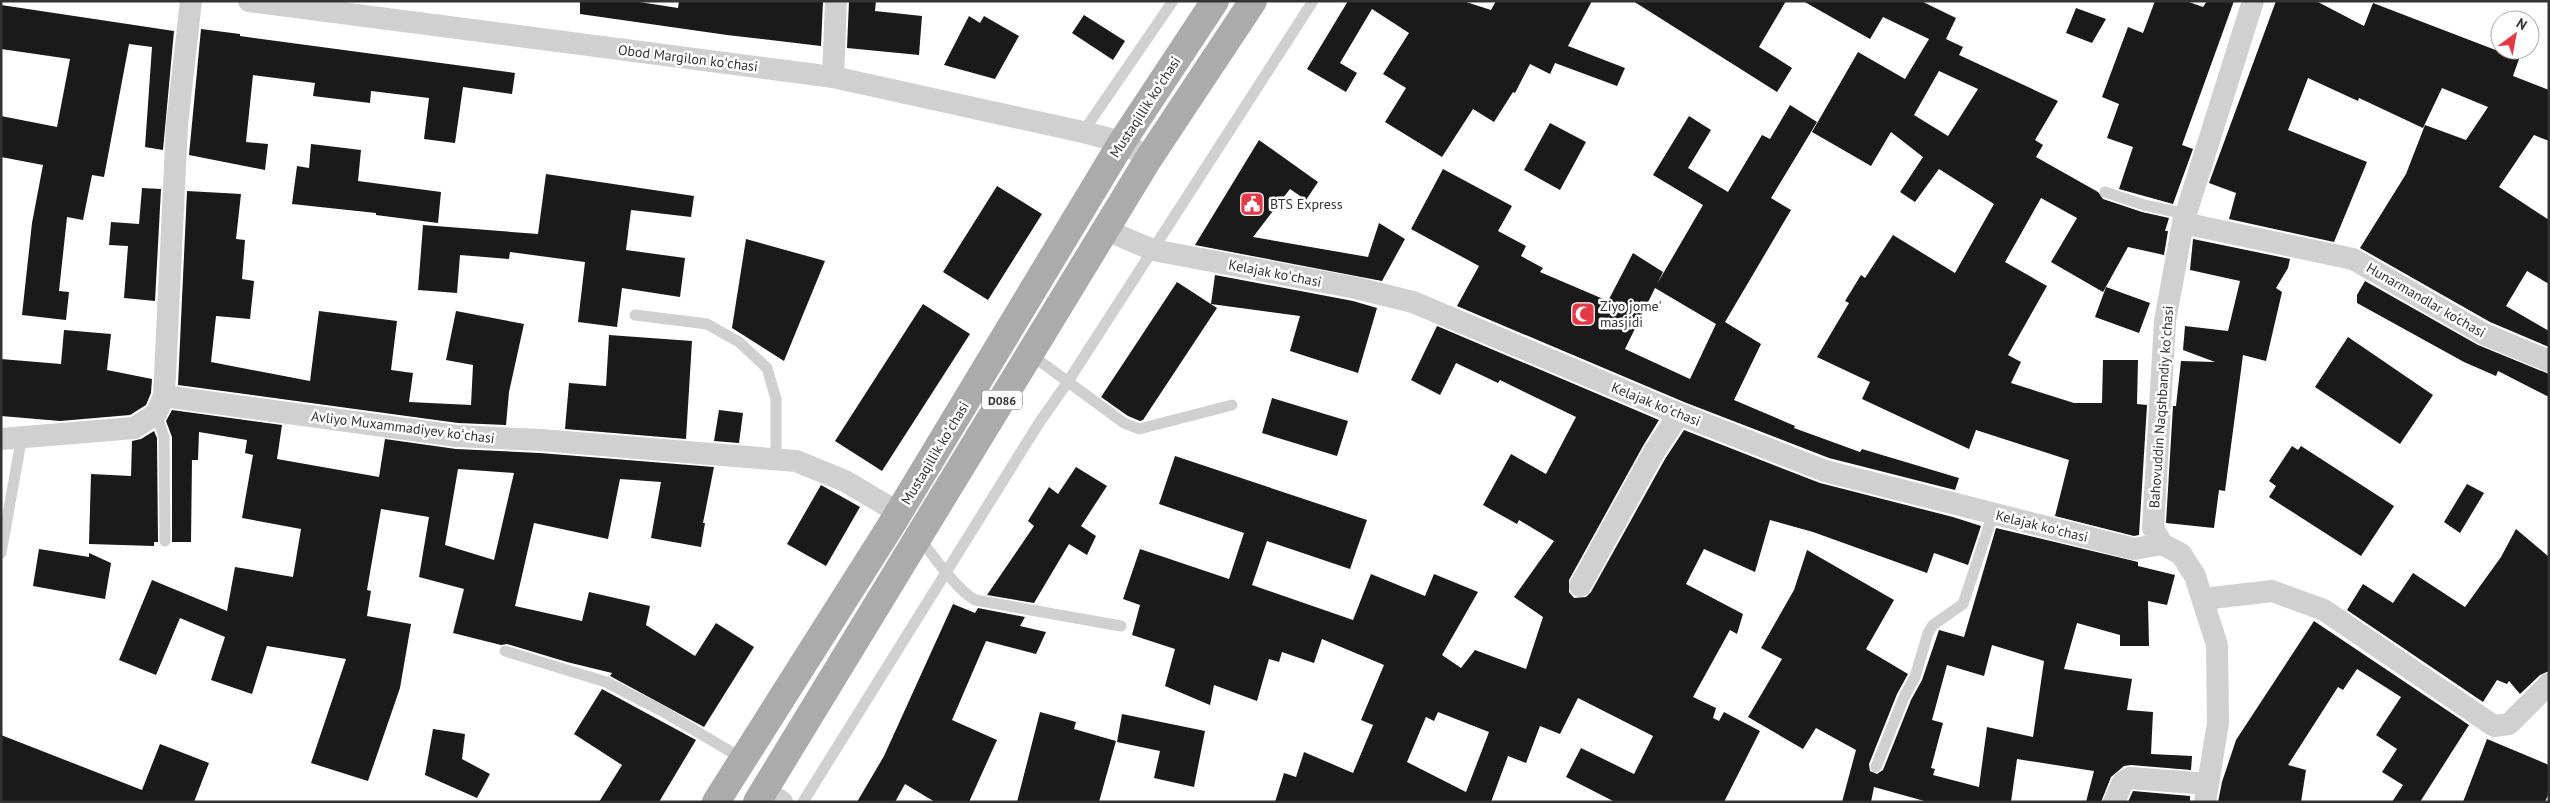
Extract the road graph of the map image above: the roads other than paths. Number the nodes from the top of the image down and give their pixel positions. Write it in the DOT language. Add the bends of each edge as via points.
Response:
graph roads {
  1 [pos="191,1"];
  2 [pos="249,1"];
  3 [pos="836,1"];
  4 [pos="1173,1"];
  5 [pos="1215,1"];
  6 [pos="1253,1"];
  7 [pos="1312,1"];
  8 [pos="2253,1"];
  9 [pos="833,77"];
  10 [pos="1083,132"];
  11 [pos="1122,142"];
  12 [pos="1149,158"];
  13 [pos="2105,192"];
  14 [pos="2185,218"];
  15 [pos="1106,230"];
  16 [pos="1153,250"];
  17 [pos="635,315"];
  18 [pos="1030,354"];
  19 [pos="2549,361"];
  20 [pos="1067,383"];
  21 [pos="160,405"];
  22 [pos="1232,405"];
  23 [pos="1679,414"];
  24 [pos="12,438"];
  25 [pos="776,459"];
  26 [pos="899,513"];
  27 [pos="1993,514"];
  28 [pos="918,537"];
  29 [pos="165,541"];
  30 [pos="2162,544"];
  31 [pos="1,553"];
  32 [pos="946,569"];
  33 [pos="1580,586"];
  34 [pos="2203,599"];
  35 [pos="1121,626"];
  36 [pos="505,651"];
  37 [pos="2549,684"];
  38 [pos="743,759"];
  39 [pos="1876,767"];
  40 [pos="2207,793"];
  41 [pos="768,798"];
  42 [pos="716,802"];
  43 [pos="803,802"];
  44 [pos="2114,802"];
  1 -- 21 [label="street" via="177,125"];
  2 -- 9 [label="street, Obod Margilon koʻchasi"];
  3 -- 9 [label="street"];
  4 -- 10 [label="lane"];
  5 -- 11 [label="main road, Mustaqillik koʻchasi / D086"];
  6 -- 12 [label="main road, D086"];
  7 -- 16 [label="lane"];
  8 -- 14 [label="street, Bahovuddin Naqshbandiy koʻchasi"];
  9 -- 10 [label="street, Obod Margilon koʻchasi"];
  10 -- 11 [label="street, Obod Margilon koʻchasi"];
  11 -- 12 [label="street, Obod Margilon koʻchasi"];
  11 -- 26 [label="main road, Mustaqillik koʻchasi / D086"];
  12 -- 15 [label="main road, D086"];
  13 -- 14 [label="lane"];
  14 -- 19 [label="street, Hunarmandlar ko‘chasi" via="2354,259 2484,334"];
  14 -- 30 [label="street, Bahovuddin Naqshbandiy koʻchasi" via="2165,321 2153,528"];
  15 -- 16 [label="street, Kelajak koʻchasi"];
  15 -- 18 [label="main road, D086"];
  16 -- 20 [label="lane"];
  16 -- 23 [label="street, Kelajak koʻchasi" via="1356,288 1413,302"];
  17 -- 25 [label="lane" via="707,324 739,342 767,368 776,399"];
  18 -- 20 [label="lane"];
  18 -- 28 [label="main road, D086"];
  20 -- 22 [label="lane" via="1124,424 1139,429"];
  20 -- 32 [label="lane"];
  21 -- 24 [label="street" via="134,428"];
  21 -- 25 [label="street, Avliyo Muxammadiyev koʻchasi" via="457,436"];
  21 -- 29 [label="lane" via="164,437"];
  23 -- 27 [label="street, Kelajak koʻchasi" via="1825,471"];
  23 -- 33 [label="street" via="1654,452"];
  24 -- 31 [label="lane"];
  25 -- 26 [label="street, Avliyo Muxammadiyev koʻchasi" via="796,461 845,481"];
  26 -- 38 [label="main road, Mustaqillik koʻchasi / D086"];
  27 -- 30 [label="street, Kelajak koʻchasi" via="2134,549"];
  27 -- 39 [label="lane" via="1963,604 1928,632 1915,677 1904,696"];
  28 -- 32 [label="lane"];
  28 -- 41 [label="main road, D086"];
  30 -- 34 [label="street" via="2181,554 2195,576"];
  32 -- 35 [label="lane" via="963,593 975,600"];
  32 -- 43 [label="lane"];
  34 -- 37 [label="street" via="2272,591 2324,610 2494,726 2509,724"];
  34 -- 40 [label="street" via="2217,645 2218,723"];
  36 -- 38 [label="lane" via="606,682"];
  38 -- 42 [label="main road, Mustaqillik koʻchasi / D086"];
  40 -- 44 [label="street" via="2130,778 2122,782"];
}
